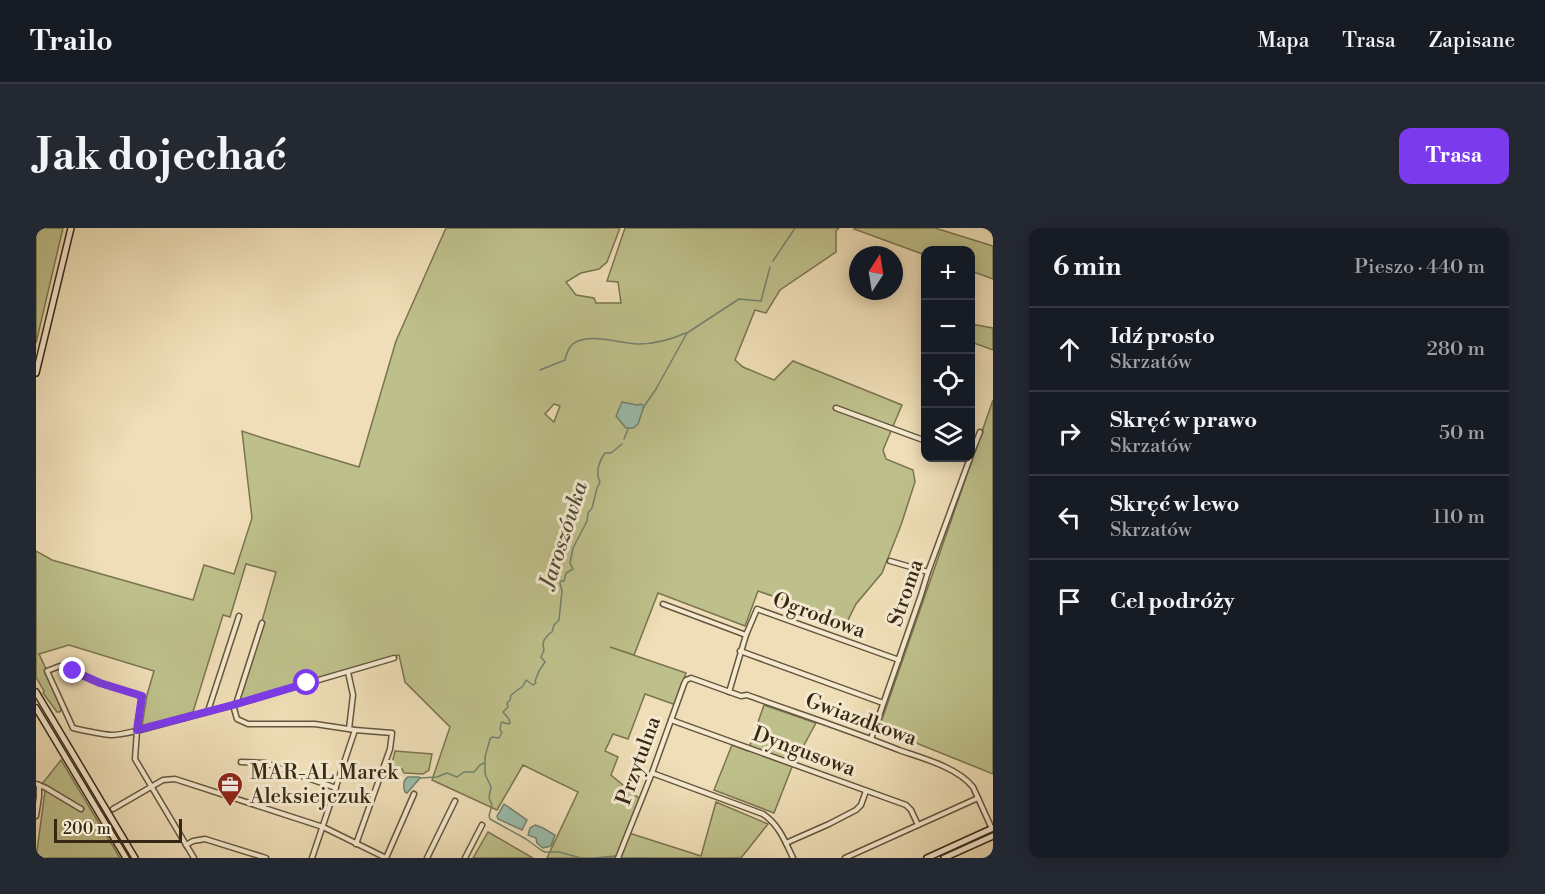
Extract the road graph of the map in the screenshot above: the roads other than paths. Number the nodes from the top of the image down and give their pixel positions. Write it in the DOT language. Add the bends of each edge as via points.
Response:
graph roads {
  1 [pos="71,228"];
  2 [pos="36,373"];
  3 [pos="836,408"];
  4 [pos="980,432"];
  5 [pos="921,439"];
  6 [pos="975,445"];
  7 [pos="969,462"];
  8 [pos="890,561"];
  9 [pos="928,572"];
  10 [pos="663,604"];
  11 [pos="239,616"];
  12 [pos="262,623"];
  13 [pos="746,635"];
  14 [pos="740,651"];
  15 [pos="394,658"];
  16 [pos="898,660"];
  17 [pos="348,672"];
  18 [pos="691,678"];
  19 [pos="36,692"];
  20 [pos="729,692"];
  21 [pos="884,703"];
  22 [pos="234,705"];
  23 [pos="36,708"];
  24 [pos="208,712"];
  25 [pos="671,720"];
  26 [pos="349,729"];
  27 [pos="137,730"];
  28 [pos="355,730"];
  29 [pos="871,739"];
  30 [pos="241,762"];
  31 [pos="652,773"];
  32 [pos="37,785"];
  33 [pos="152,786"];
  34 [pos="336,788"];
  35 [pos="866,791"];
  36 [pos="414,794"];
  37 [pos="978,798"];
  38 [pos="455,801"];
  39 [pos="81,809"];
  40 [pos="112,809"];
  41 [pos="36,816"];
  42 [pos="482,825"];
  43 [pos="918,825"];
  44 [pos="323,827"];
  45 [pos="992,829"];
  46 [pos="993,836"];
  47 [pos="126,843"];
  48 [pos="786,843"];
  49 [pos="356,844"];
  50 [pos="119,845"];
  51 [pos="186,845"];
  52 [pos="126,858"];
  53 [pos="135,858"];
  54 [pos="194,858"];
  55 [pos="266,858"];
  56 [pos="312,858"];
  57 [pos="386,858"];
  58 [pos="428,858"];
  59 [pos="465,858"];
  60 [pos="618,858"];
  61 [pos="793,858"];
  62 [pos="845,858"];
  63 [pos="927,858"];
  64 [pos="944,858"];
  1 -- 2 [label="main road"];
  3 -- 5 [label="street"];
  4 -- 6 [label="street, Stroma"];
  7 -- 9 [label="street, Stroma"];
  8 -- 9 [label="street"];
  9 -- 16 [label="street, Stroma"];
  10 -- 13 [label="street"];
  11 -- 24 [label="street"];
  12 -- 22 [label="street"];
  13 -- 14 [label="street, Ogrodowa"];
  13 -- 16 [label="street, Ogrodowa" via="757,609"];
  14 -- 20 [label="street, Ogrodowa"];
  14 -- 21 [label="street"];
  15 -- 17 [label="street"];
  16 -- 21 [label="street, Stroma"];
  17 -- 22 [label="street"];
  17 -- 26 [label="street" via="353,695"];
  18 -- 20 [label="street, Gwiazdkowa"];
  18 -- 25 [label="street, Przytulna" via="685,681"];
  19 -- 47 [label="main road"];
  20 -- 29 [label="street, Gwiazdkowa"];
  21 -- 29 [label="street, Stroma"];
  22 -- 24 [label="street"];
  22 -- 26 [label="street" via="237,719 248,724 315,724"];
  23 -- 50 [label="main road"];
  24 -- 27 [label="street"];
  25 -- 31 [label="street, Przytulna"];
  25 -- 35 [label="street, Dyngusowa"];
  26 -- 28 [label="street"];
  27 -- 27 [label="street" via="142,696 60,666 47,671 73,728 112,735"];
  27 -- 33 [label="street" via="135,759"];
  28 -- 34 [label="street"];
  28 -- 49 [label="street" via="393,733"];
  29 -- 37 [label="street, Gwiazdkowa" via="955,772 968,781"];
  30 -- 34 [label="street" via="266,763"];
  31 -- 48 [label="street" via="763,814 775,823"];
  31 -- 60 [label="street, Przytulna"];
  32 -- 39 [label="street"];
  32 -- 41 [label="street"];
  33 -- 40 [label="street"];
  33 -- 44 [label="street" via="175,779"];
  33 -- 51 [label="street"];
  34 -- 44 [label="street"];
  35 -- 43 [label="street, Dyngusowa" via="906,805"];
  35 -- 48 [label="street" via="855,810"];
  36 -- 57 [label="street"];
  37 -- 43 [label="street"];
  37 -- 45 [label="street, Gwiazdkowa"];
  38 -- 58 [label="street"];
  42 -- 59 [label="street"];
  43 -- 62 [label="street"];
  44 -- 49 [label="street"];
  44 -- 56 [label="street"];
  45 -- 63 [label="main road"];
  46 -- 64 [label="main road"];
  47 -- 50 [label="main road" via="122,840"];
  47 -- 53 [label="main road"];
  48 -- 61 [label="street"];
  49 -- 57 [label="street"];
  50 -- 52 [label="main road"];
  51 -- 54 [label="street"];
  51 -- 55 [label="street" via="205,839"];
}
